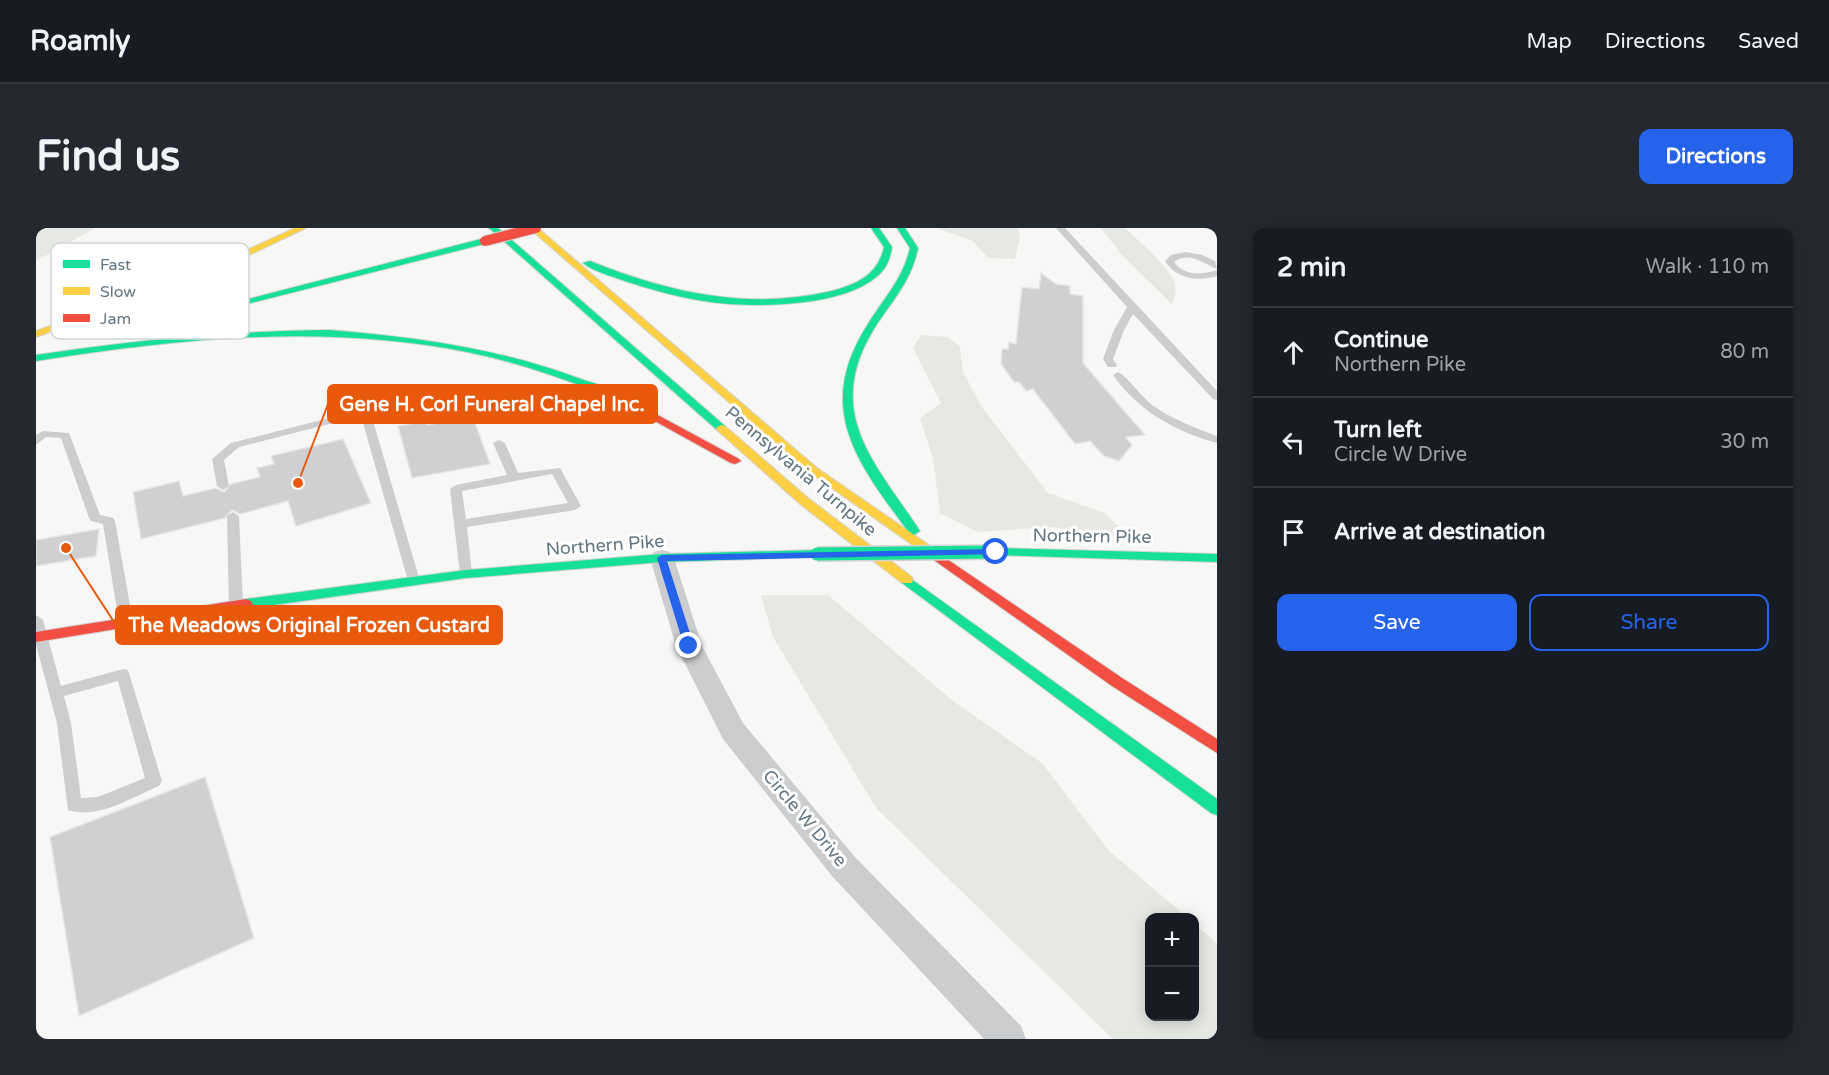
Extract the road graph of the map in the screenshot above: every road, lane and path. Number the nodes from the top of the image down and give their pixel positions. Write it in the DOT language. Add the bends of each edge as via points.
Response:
graph roads {
  1 [pos="302,228"];
  2 [pos="493,228"];
  3 [pos="501,228"];
  4 [pos="534,228"];
  5 [pos="875,228"];
  6 [pos="901,228"];
  7 [pos="1060,228"];
  8 [pos="481,237"];
  9 [pos="554,245"];
  10 [pos="249,254"];
  11 [pos="1217,266"];
  12 [pos="1215,276"];
  13 [pos="249,291"];
  14 [pos="249,300"];
  15 [pos="1132,307"];
  16 [pos="51,330"];
  17 [pos="249,332"];
  18 [pos="51,333"];
  19 [pos="36,336"];
  20 [pos="103,339"];
  21 [pos="147,339"];
  22 [pos="36,357"];
  23 [pos="1112,365"];
  24 [pos="1118,375"];
  25 [pos="1217,397"];
  26 [pos="1217,440"];
  27 [pos="36,442"];
  28 [pos="499,443"];
  29 [pos="514,477"];
  30 [pos="223,486"];
  31 [pos="804,501"];
  32 [pos="233,516"];
  33 [pos="462,524"];
  34 [pos="929,552"];
  35 [pos="662,558"];
  36 [pos="1217,558"];
  37 [pos="466,574"];
  38 [pos="414,581"];
  39 [pos="236,606"];
  40 [pos="36,620"];
  41 [pos="126,622"];
  42 [pos="39,637"];
  43 [pos="57,693"];
  44 [pos="1217,747"];
  45 [pos="1217,808"];
  46 [pos="1008,1039"];
  1 -- 10 [label="main road"];
  2 -- 31 [label="main road, Pennsylvania Turnpike"];
  3 -- 8 [label="main road"];
  4 -- 8 [label="main road, bridge"];
  4 -- 9 [label="main road, Pennsylvania Turnpike"];
  5 -- 9 [label="main road" via="888,247 886,262 876,275 838,292 783,302 729,301 666,291 607,272"];
  6 -- 34 [label="main road" via="914,248 910,267 853,356 847,372 846,402 866,458 891,501"];
  7 -- 15 [label="lane"];
  8 -- 13 [label="main road"];
  8 -- 14 [label="main road"];
  9 -- 34 [label="main road, Pennsylvania Turnpike" via="813,470"];
  11 -- 12 [label="lane" via="1190,255 1175,256 1169,261 1180,272"];
  15 -- 23 [label="lane" via="1112,347 1108,359"];
  15 -- 25 [label="lane"];
  16 -- 19 [label="main road"];
  17 -- 31 [label="main road" via="357,332 466,347 547,369 631,402"];
  18 -- 19 [label="main road"];
  20 -- 22 [label="main road"];
  21 -- 22 [label="main road"];
  24 -- 26 [label="lane" via="1144,404 1176,424"];
  27 -- 41 [label="lane" via="42,434 65,435 96,518 109,522"];
  28 -- 29 [label="lane"];
  29 -- 33 [label="lane" via="456,489"];
  29 -- 33 [label="lane" via="556,470 575,506"];
  30 -- 38 [label="lane" via="218,459 235,445 349,416 368,421"];
  31 -- 45 [label="main road, Pennsylvania Turnpike" via="977,634"];
  32 -- 39 [label="lane"];
  33 -- 37 [label="lane"];
  34 -- 44 [label="main road, Pennsylvania Turnpike"];
  35 -- 36 [label="main road, Northern Pike, bridge" via="996,552"];
  35 -- 37 [label="main road, Northern Pike"];
  35 -- 46 [label="street, Circle W Drive" via="689,646 733,731 843,866"];
  37 -- 38 [label="main road, Northern Pike"];
  38 -- 39 [label="main road, Northern Pike"];
  39 -- 41 [label="main road, Northern Pike"];
  40 -- 42 [label="lane"];
  41 -- 42 [label="main road, Northern Pike"];
  42 -- 43 [label="lane"];
  43 -- 43 [label="lane" via="74,805 99,804 154,781 123,674"];
}
